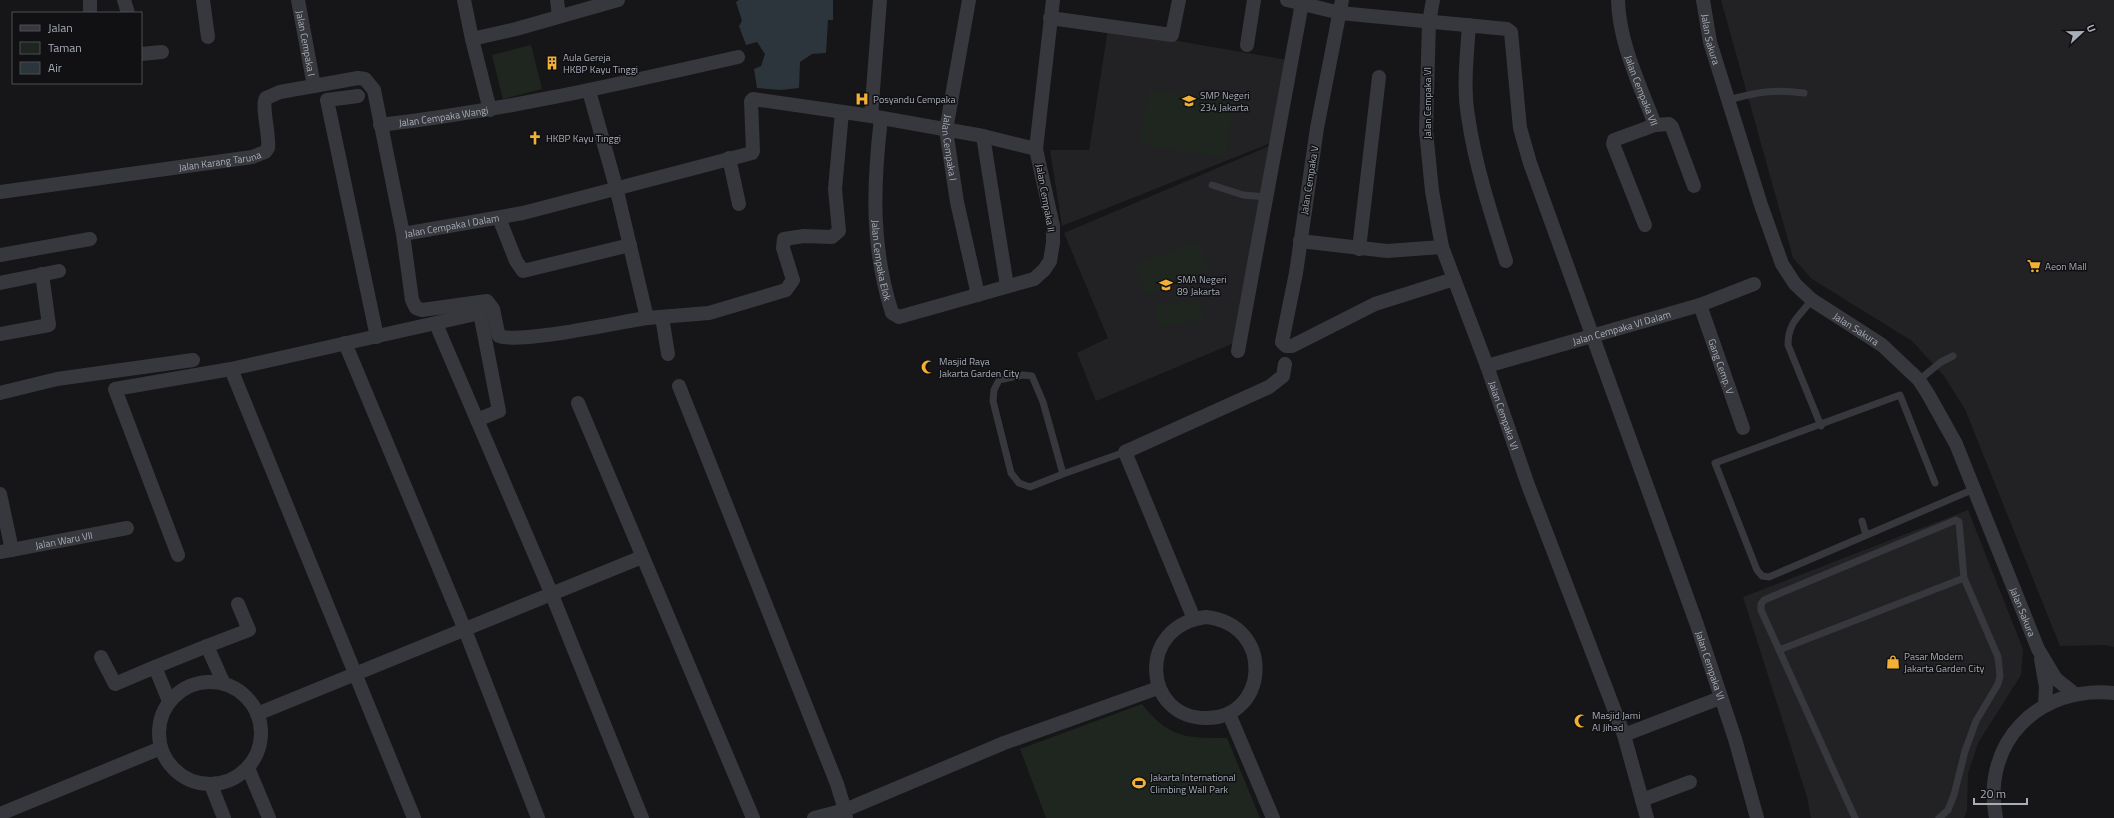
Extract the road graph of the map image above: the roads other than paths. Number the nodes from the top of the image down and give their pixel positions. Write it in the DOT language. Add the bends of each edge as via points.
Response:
graph roads {
  1 [pos="90,0"];
  2 [pos="124,0"];
  3 [pos="203,0"];
  4 [pos="298,0"];
  5 [pos="464,0"];
  6 [pos="557,0"];
  7 [pos="618,0"];
  8 [pos="880,0"];
  9 [pos="969,0"];
  10 [pos="1054,0"];
  11 [pos="1179,0"];
  12 [pos="1254,0"];
  13 [pos="1287,0"];
  14 [pos="1433,0"];
  15 [pos="1618,0"];
  16 [pos="1703,0"];
  17 [pos="1302,3"];
  18 [pos="1341,6"];
  19 [pos="90,12"];
  20 [pos="128,12"];
  21 [pos="560,16"];
  22 [pos="1050,18"];
  23 [pos="1429,22"];
  24 [pos="1469,25"];
  25 [pos="208,37"];
  26 [pos="472,39"];
  27 [pos="1247,45"];
  28 [pos="162,52"];
  29 [pos="142,54"];
  30 [pos="738,57"];
  31 [pos="1379,77"];
  32 [pos="314,86"];
  33 [pos="589,91"];
  34 [pos="375,93"];
  35 [pos="1804,93"];
  36 [pos="358,96"];
  37 [pos="1728,100"];
  38 [pos="490,110"];
  39 [pos="842,112"];
  40 [pos="876,117"];
  41 [pos="380,125"];
  42 [pos="1655,125"];
  43 [pos="946,130"];
  44 [pos="983,136"];
  45 [pos="1036,149"];
  46 [pos="729,158"];
  47 [pos="1212,185"];
  48 [pos="1694,186"];
  49 [pos="616,187"];
  50 [pos="0,192"];
  51 [pos="1266,197"];
  52 [pos="739,204"];
  53 [pos="499,218"];
  54 [pos="1645,225"];
  55 [pos="403,234"];
  56 [pos="90,239"];
  57 [pos="1300,241"];
  58 [pos="630,245"];
  59 [pos="1442,247"];
  60 [pos="1358,249"];
  61 [pos="0,255"];
  62 [pos="1506,261"];
  63 [pos="59,271"];
  64 [pos="42,274"];
  65 [pos="1454,279"];
  66 [pos="0,283"];
  67 [pos="1754,284"];
  68 [pos="1007,286"];
  69 [pos="978,295"];
  70 [pos="1812,300"];
  71 [pos="1700,305"];
  72 [pos="662,317"];
  73 [pos="647,318"];
  74 [pos="436,324"];
  75 [pos="0,334"];
  76 [pos="1591,335"];
  77 [pos="377,337"];
  78 [pos="345,343"];
  79 [pos="1238,350"];
  80 [pos="668,354"];
  81 [pos="1953,356"];
  82 [pos="193,360"];
  83 [pos="1285,364"];
  84 [pos="1487,366"];
  85 [pos="231,368"];
  86 [pos="1919,380"];
  87 [pos="679,386"];
  88 [pos="0,393"];
  89 [pos="578,403"];
  90 [pos="477,420"];
  91 [pos="1821,425"];
  92 [pos="1743,428"];
  93 [pos="1125,452"];
  94 [pos="1063,474"];
  95 [pos="1936,483"];
  96 [pos="1974,489"];
  97 [pos="0,496"];
  98 [pos="1862,522"];
  99 [pos="127,528"];
  100 [pos="1866,535"];
  101 [pos="6,551"];
  102 [pos="178,555"];
  103 [pos="642,557"];
  104 [pos="1964,578"];
  105 [pos="552,595"];
  106 [pos="238,604"];
  107 [pos="1194,619"];
  108 [pos="465,630"];
  109 [pos="207,646"];
  110 [pos="2038,649"];
  111 [pos="1779,650"];
  112 [pos="102,657"];
  113 [pos="155,666"];
  114 [pos="356,674"];
  115 [pos="224,684"];
  116 [pos="1158,688"];
  117 [pos="2114,693"];
  118 [pos="2075,694"];
  119 [pos="1720,698"];
  120 [pos="169,701"];
  121 [pos="2045,705"];
  122 [pos="257,714"];
  123 [pos="1229,714"];
  124 [pos="1624,735"];
  125 [pos="161,748"];
  126 [pos="248,768"];
  127 [pos="1690,782"];
  128 [pos="211,785"];
  129 [pos="1642,800"];
  130 [pos="0,814"];
  131 [pos="845,814"];
  132 [pos="224,818"];
  133 [pos="269,818"];
  134 [pos="414,818"];
  135 [pos="538,818"];
  136 [pos="642,818"];
  137 [pos="753,818"];
  138 [pos="814,818"];
  139 [pos="1273,818"];
  140 [pos="1647,818"];
  141 [pos="1757,818"];
  142 [pos="1855,818"];
  143 [pos="1939,818"];
  144 [pos="1996,818"];
  1 -- 19 [label="street"];
  2 -- 20 [label="street"];
  3 -- 25 [label="street"];
  4 -- 32 [label="street, Jalan Cempaka I"];
  5 -- 26 [label="street, Jalan Cempaka Wangi"];
  6 -- 21 [label="street"];
  7 -- 21 [label="street"];
  8 -- 40 [label="street, Jalan Cempaka Elok"];
  9 -- 43 [label="street, Jalan Cempaka I"];
  10 -- 22 [label="street, Jalan Cempaka II"];
  11 -- 22 [label="street" via="1172,35"];
  12 -- 27 [label="street"];
  13 -- 17 [label="street"];
  14 -- 23 [label="street, Jalan Cempaka VI"];
  15 -- 42 [label="street, Jalan Cempaka VII" via="1620,25 1626,46"];
  16 -- 37 [label="street, Jalan Sakura" via="1710,42"];
  17 -- 18 [label="street"];
  17 -- 51 [label="street"];
  18 -- 23 [label="street"];
  18 -- 57 [label="street, Jalan Cempaka V" via="1318,121"];
  21 -- 26 [label="street"];
  22 -- 45 [label="street, Jalan Cempaka II"];
  23 -- 24 [label="street"];
  23 -- 59 [label="street, Jalan Cempaka VI" via="1426,131 1432,191"];
  24 -- 62 [label="street" via="1466,71 1468,116 1491,215"];
  24 -- 76 [label="street, Jalan Cempaka VI" via="1507,29 1511,32 1525,147"];
  26 -- 38 [label="street, Jalan Cempaka Wangi"];
  28 -- 29 [label="street"];
  30 -- 33 [label="street"];
  31 -- 60 [label="street"];
  32 -- 34 [label="street, Jalan Karang Taruna" via="358,78 370,83"];
  32 -- 50 [label="street, Jalan Karang Taruna" via="280,92 266,98 264,105 268,124 268,148 265,152 252,157"];
  33 -- 38 [label="street"];
  33 -- 49 [label="street"];
  34 -- 41 [label="street, Jalan Cempaka I Dalam"];
  35 -- 37 [label="lane" via="1780,90 1758,92"];
  36 -- 77 [label="street" via="327,100"];
  37 -- 70 [label="street, Jalan Sakura" via="1782,264 1795,284"];
  38 -- 41 [label="street, Jalan Cempaka Wangi"];
  39 -- 40 [label="street"];
  39 -- 46 [label="street, Jalan Cempaka I Dalam" via="754,99 751,101 753,152"];
  39 -- 72 [label="street" via="835,189 839,232 832,237 804,236 784,239 783,248 793,280 783,291 709,313"];
  40 -- 43 [label="street"];
  40 -- 69 [label="street, Jalan Cempaka Elok" via="874,219 878,256 892,313 899,317"];
  41 -- 55 [label="street, Jalan Cempaka I Dalam"];
  42 -- 48 [label="street, Jalan Cempaka VII" via="1669,124 1672,127"];
  42 -- 54 [label="street" via="1617,138 1613,142"];
  43 -- 44 [label="street"];
  43 -- 69 [label="street, Jalan Cempaka I" via="957,202"];
  44 -- 45 [label="street"];
  44 -- 68 [label="street"];
  45 -- 68 [label="street, Jalan Cempaka II" via="1053,226 1050,261 1034,279"];
  46 -- 49 [label="street, Jalan Cempaka I Dalam"];
  46 -- 52 [label="street"];
  47 -- 51 [label="lane" via="1243,195"];
  49 -- 53 [label="street, Jalan Cempaka I Dalam"];
  49 -- 58 [label="street"];
  51 -- 79 [label="street"];
  53 -- 55 [label="street, Jalan Cempaka I Dalam"];
  53 -- 58 [label="street" via="516,261 523,271"];
  55 -- 73 [label="street" via="412,300 416,308 422,310 487,301 493,309 500,336 513,339"];
  56 -- 61 [label="street"];
  57 -- 60 [label="street"];
  57 -- 65 [label="street, Jalan Cempaka V" via="1282,342 1286,346 1292,346 1375,304"];
  58 -- 73 [label="street"];
  59 -- 60 [label="street" via="1400,251"];
  59 -- 65 [label="street, Jalan Cempaka VI"];
  63 -- 64 [label="street"];
  64 -- 66 [label="street"];
  64 -- 75 [label="street" via="49,325"];
  65 -- 84 [label="street, Jalan Cempaka VI"];
  67 -- 71 [label="street, Jalan Cempaka VI Dalam"];
  68 -- 69 [label="street, Jalan Cempaka II"];
  70 -- 86 [label="street, Jalan Sakura" via="1882,345"];
  70 -- 91 [label="lane" via="1791,325 1788,345"];
  71 -- 76 [label="street, Jalan Cempaka VI Dalam"];
  71 -- 92 [label="street, Gang Cemp. V"];
  72 -- 73 [label="street"];
  72 -- 80 [label="street"];
  74 -- 77 [label="street"];
  74 -- 90 [label="street"];
  74 -- 90 [label="street" via="480,313 499,411"];
  76 -- 84 [label="street, Jalan Cempaka VI Dalam"];
  76 -- 119 [label="street, Jalan Cempaka VI" via="1697,625"];
  77 -- 78 [label="street"];
  78 -- 85 [label="street"];
  78 -- 108 [label="street"];
  81 -- 86 [label="lane" via="1941,362"];
  82 -- 88 [label="street" via="57,379"];
  83 -- 93 [label="street" via="1283,376 1269,387"];
  84 -- 124 [label="street, Jalan Cempaka VI" via="1528,484"];
  85 -- 102 [label="street" via="115,389"];
  85 -- 114 [label="street"];
  86 -- 96 [label="street, Jalan Sakura" via="1942,415"];
  87 -- 131 [label="street" via="837,784"];
  89 -- 103 [label="street"];
  90 -- 105 [label="street"];
  91 -- 95 [label="lane" via="1900,395"];
  91 -- 100 [label="lane" via="1715,463 1757,570 1762,576 1769,577"];
  93 -- 94 [label="lane"];
  93 -- 107 [label="street"];
  94 -- 94 [label="lane" via="1043,402 1032,376 999,380 994,390 993,401 1011,473 1019,483 1030,487"];
  96 -- 100 [label="lane"];
  96 -- 110 [label="street, Jalan Sakura"];
  97 -- 101 [label="street"];
  98 -- 100 [label="lane"];
  99 -- 101 [label="street, Jalan Waru VII"];
  103 -- 105 [label="street"];
  103 -- 137 [label="street"];
  104 -- 111 [label="lane"];
  104 -- 111 [label="lane" via="1959,522 1956,520 1764,600 1761,610"];
  104 -- 143 [label="lane" via="1998,657 2000,676 1976,721 1948,810"];
  105 -- 108 [label="street"];
  105 -- 136 [label="street"];
  106 -- 109 [label="street" via="249,630"];
  107 -- 116 [label="street" via="1175,628 1161,646 1156,668"];
  107 -- 123 [label="street" via="1211,618 1227,622 1237,628 1251,646 1256,667 1255,679 1245,699"];
  108 -- 114 [label="street"];
  108 -- 135 [label="street"];
  109 -- 113 [label="street"];
  109 -- 115 [label="street"];
  110 -- 118 [label="street, Jalan Sakura" via="2056,679"];
  110 -- 121 [label="street, Jalan Sakura" via="2046,687"];
  111 -- 142 [label="lane"];
  112 -- 113 [label="street" via="115,684"];
  113 -- 120 [label="street"];
  114 -- 122 [label="street"];
  114 -- 134 [label="street"];
  115 -- 120 [label="street" via="196,683 181,690"];
  115 -- 122 [label="street" via="243,694 254,706"];
  116 -- 123 [label="street" via="1184,713 1206,718"];
  116 -- 131 [label="street" via="1004,743"];
  117 -- 118 [label="street"];
  118 -- 121 [label="street"];
  119 -- 124 [label="street"];
  119 -- 141 [label="street, Jalan Cempaka VI" via="1735,739"];
  120 -- 125 [label="street" via="159,732"];
  121 -- 144 [label="street" via="2025,720 1999,760 1993,792"];
  122 -- 126 [label="street" via="262,738 257,754"];
  123 -- 139 [label="street"];
  124 -- 129 [label="street, Jalan Cempaka VI"];
  125 -- 128 [label="street" via="168,763 180,775 195,783"];
  125 -- 130 [label="street"];
  126 -- 128 [label="street" via="232,780"];
  126 -- 133 [label="street"];
  127 -- 129 [label="street"];
  128 -- 132 [label="street"];
  129 -- 140 [label="street, Jalan Cempaka VI"];
  131 -- 138 [label="street"];
}
